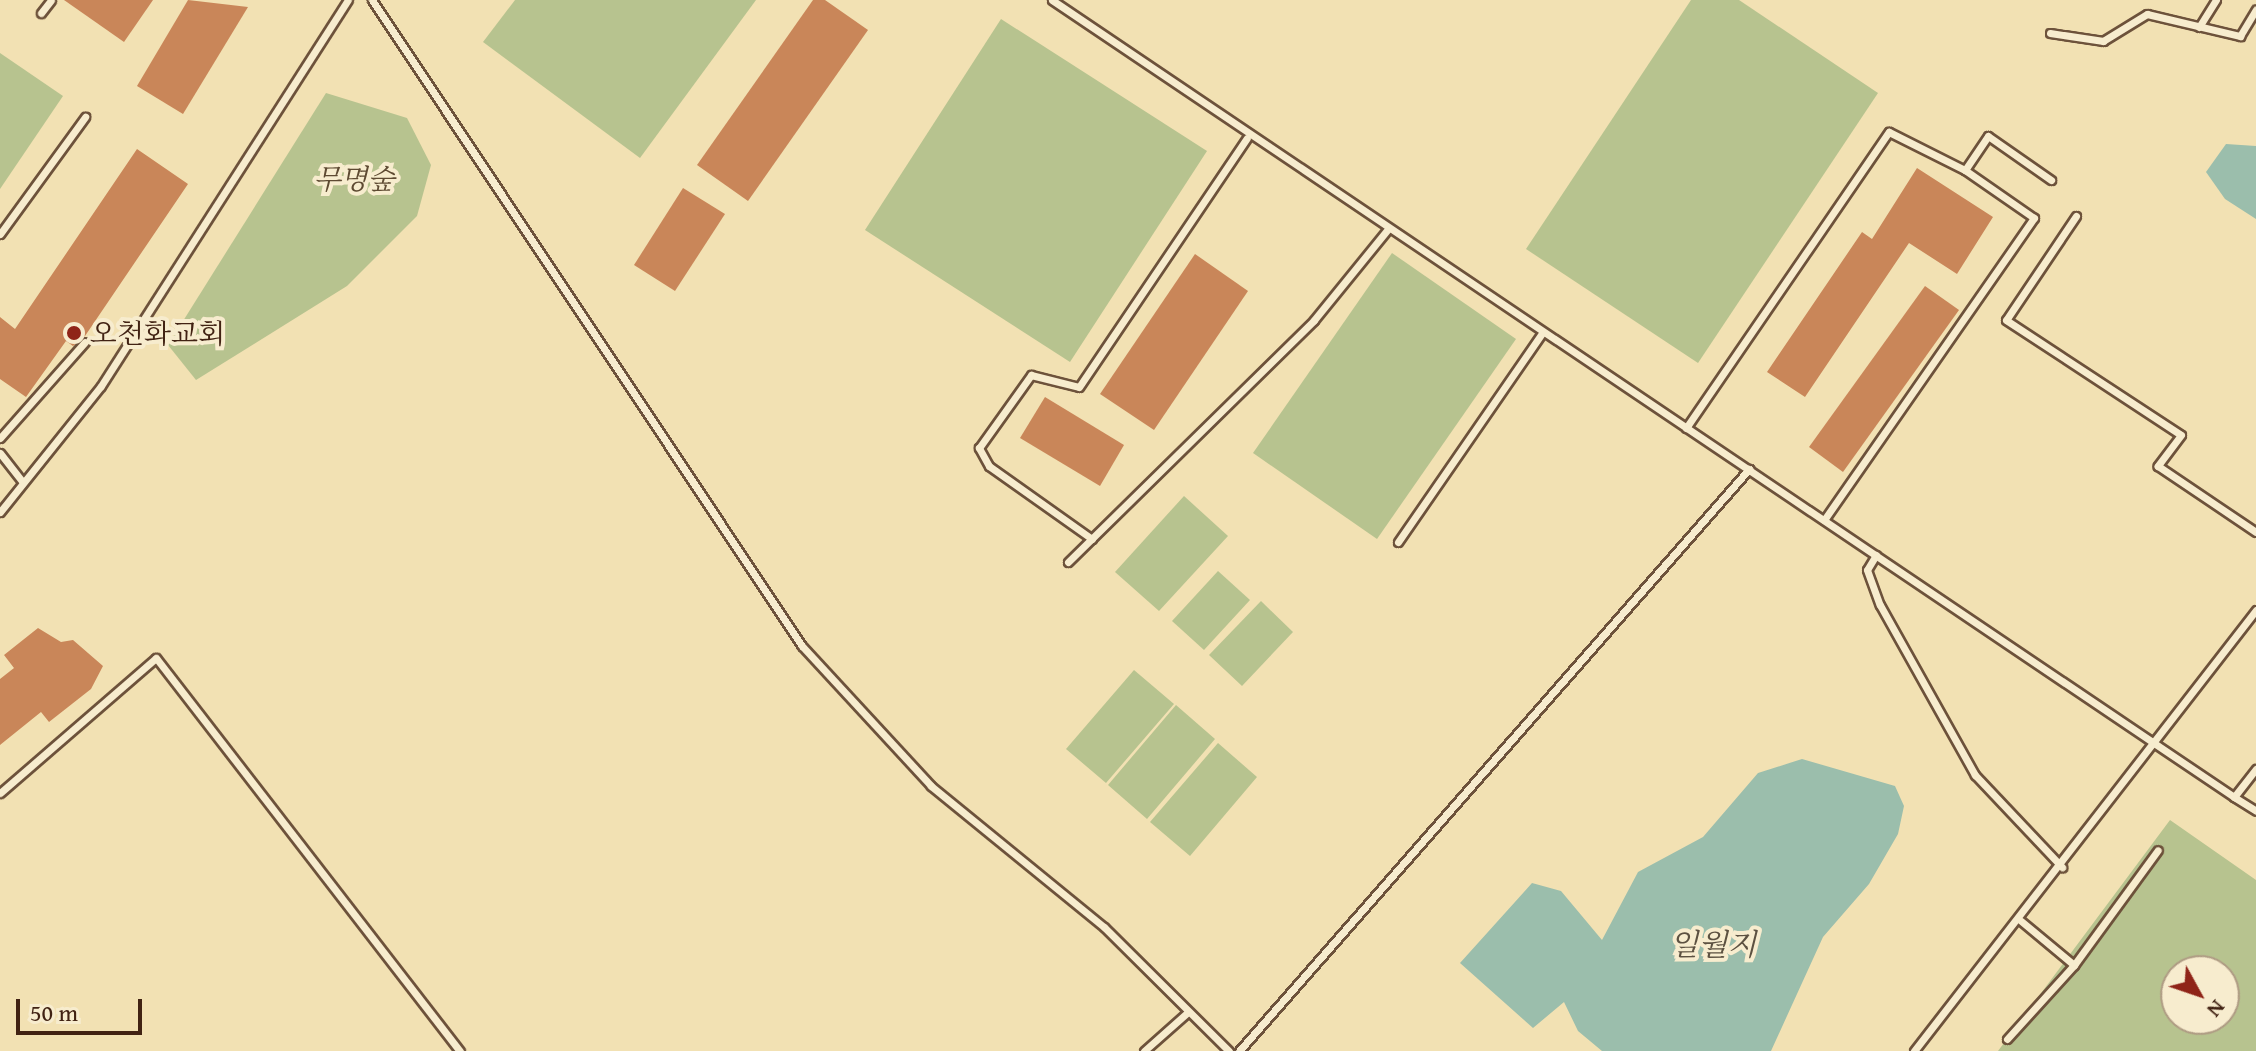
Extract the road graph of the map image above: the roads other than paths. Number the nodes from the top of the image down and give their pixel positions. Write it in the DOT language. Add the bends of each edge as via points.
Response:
graph roads {
  1 [pos="51,0"];
  2 [pos="348,0"];
  3 [pos="372,0"];
  4 [pos="1052,0"];
  5 [pos="2216,0"];
  6 [pos="2256,9"];
  7 [pos="41,13"];
  8 [pos="2199,27"];
  9 [pos="2050,33"];
  10 [pos="85,117"];
  11 [pos="1247,138"];
  12 [pos="1965,170"];
  13 [pos="2051,180"];
  14 [pos="2076,216"];
  15 [pos="1388,229"];
  16 [pos="0,234"];
  17 [pos="1543,332"];
  18 [pos="85,342"];
  19 [pos="1686,428"];
  20 [pos="0,438"];
  21 [pos="0,453"];
  22 [pos="1749,469"];
  23 [pos="23,482"];
  24 [pos="0,512"];
  25 [pos="1824,520"];
  26 [pos="2256,532"];
  27 [pos="1092,539"];
  28 [pos="1398,542"];
  29 [pos="1876,555"];
  30 [pos="1068,562"];
  31 [pos="2256,610"];
  32 [pos="2155,742"];
  33 [pos="2256,769"];
  34 [pos="0,793"];
  35 [pos="2234,797"];
  36 [pos="2256,811"];
  37 [pos="2158,850"];
  38 [pos="2062,867"];
  39 [pos="2021,921"];
  40 [pos="2074,965"];
  41 [pos="1188,1012"];
  42 [pos="2007,1039"];
  43 [pos="460,1051"];
  44 [pos="1144,1051"];
  45 [pos="1229,1051"];
  46 [pos="1239,1051"];
  47 [pos="1914,1051"];
  1 -- 7 [label="lane"];
  2 -- 23 [label="lane" via="101,386"];
  3 -- 41 [label="lane" via="802,646 931,786 1104,927"];
  4 -- 11 [label="lane"];
  5 -- 8 [label="lane"];
  6 -- 8 [label="lane" via="2240,36"];
  8 -- 9 [label="lane" via="2147,14 2103,41"];
  10 -- 16 [label="lane"];
  11 -- 15 [label="lane"];
  11 -- 27 [label="lane" via="1079,387 1031,375 979,448 989,466"];
  12 -- 13 [label="lane" via="1988,136"];
  12 -- 19 [label="lane" via="1889,132"];
  12 -- 25 [label="lane" via="2034,218"];
  14 -- 26 [label="lane" via="2006,320 2181,435 2158,466"];
  15 -- 17 [label="lane"];
  15 -- 27 [label="lane" via="1314,320"];
  17 -- 19 [label="lane"];
  17 -- 28 [label="lane"];
  18 -- 20 [label="lane"];
  19 -- 22 [label="lane"];
  21 -- 23 [label="lane"];
  22 -- 25 [label="lane"];
  22 -- 46 [label="lane"];
  23 -- 24 [label="lane"];
  25 -- 29 [label="lane"];
  27 -- 30 [label="lane"];
  29 -- 32 [label="lane"];
  29 -- 38 [label="lane" via="1867,570 1880,605 1975,775"];
  31 -- 32 [label="lane"];
  32 -- 35 [label="lane"];
  32 -- 38 [label="lane"];
  33 -- 35 [label="lane"];
  34 -- 43 [label="lane" via="156,658"];
  35 -- 36 [label="lane"];
  37 -- 40 [label="lane"];
  38 -- 39 [label="lane"];
  39 -- 40 [label="lane"];
  39 -- 47 [label="lane"];
  40 -- 42 [label="lane"];
  41 -- 44 [label="lane"];
  41 -- 45 [label="lane"];
}
